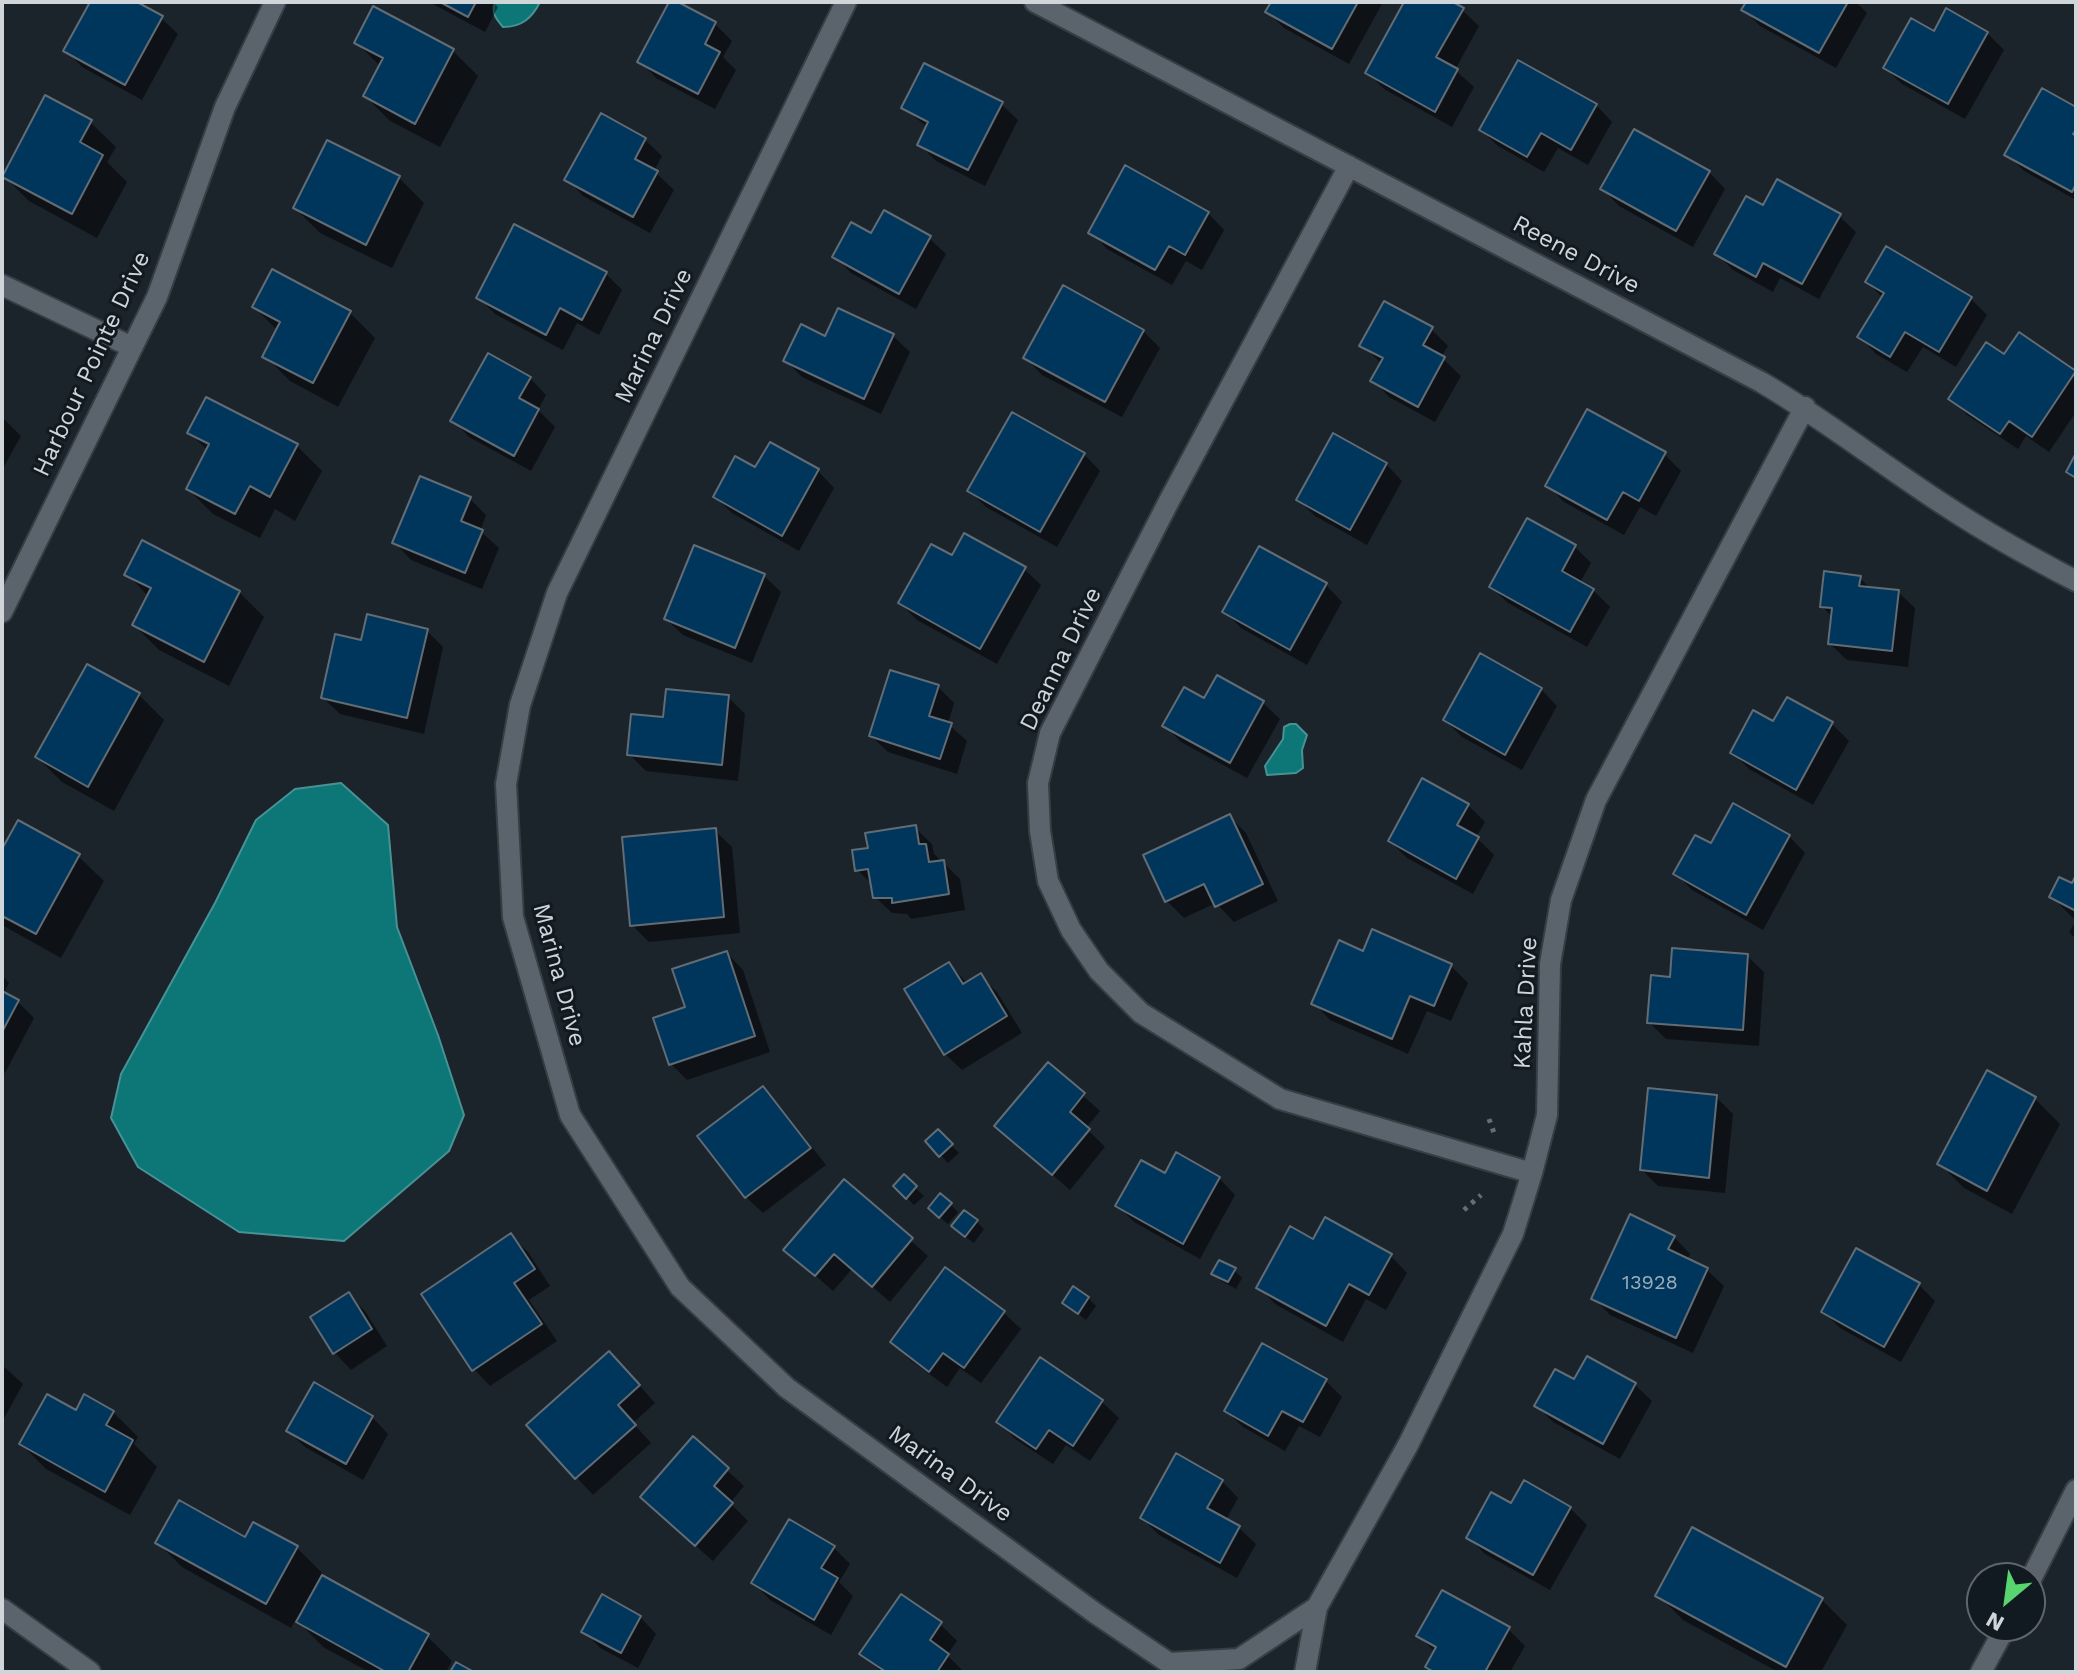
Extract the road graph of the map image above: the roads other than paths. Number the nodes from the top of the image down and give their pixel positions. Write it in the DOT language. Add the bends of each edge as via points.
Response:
graph roads {
  1 [pos="275,2"];
  2 [pos="846,2"];
  3 [pos="1035,2"];
  4 [pos="1349,166"];
  5 [pos="2,285"];
  6 [pos="132,347"];
  7 [pos="1805,407"];
  8 [pos="2076,581"];
  9 [pos="2,612"];
  10 [pos="1532,1173"];
  11 [pos="2076,1490"];
  12 [pos="2040,1562"];
  13 [pos="1317,1607"];
  14 [pos="2,1609"];
  15 [pos="1997,1642"];
  16 [pos="1239,1659"];
  17 [pos="1172,1667"];
  18 [pos="90,1672"];
  19 [pos="1305,1672"];
  20 [pos="1981,1672"];
  1 -- 6 [label="street, Harbour Pointe Drive" via="225,107 157,297"];
  2 -- 17 [label="street, Marina Drive" via="557,593 520,705 506,784 513,917 570,1115 680,1287 787,1388"];
  3 -- 4 [label="street, Reene Drive"];
  4 -- 7 [label="street, Reene Drive"];
  4 -- 10 [label="street, Deanna Drive" via="1050,733 1038,783 1048,881 1071,930 1099,971 1141,1013 1280,1099"];
  5 -- 6 [label="street"];
  6 -- 9 [label="street, Harbour Pointe Drive"];
  7 -- 8 [label="street, Reene Drive" via="1946,506"];
  7 -- 10 [label="street, Kahla Drive" via="1596,800 1561,900 1550,964 1547,1115"];
  10 -- 13 [label="street, Kahla Drive" via="1513,1234 1408,1445"];
  11 -- 12 [label="street"];
  13 -- 16 [label="street, Kahla Drive"];
  13 -- 19 [label="street, Kahla Drive"];
  14 -- 18 [label="street"];
  15 -- 20 [label="street"];
  16 -- 17 [label="street, Marina Drive"];
}
